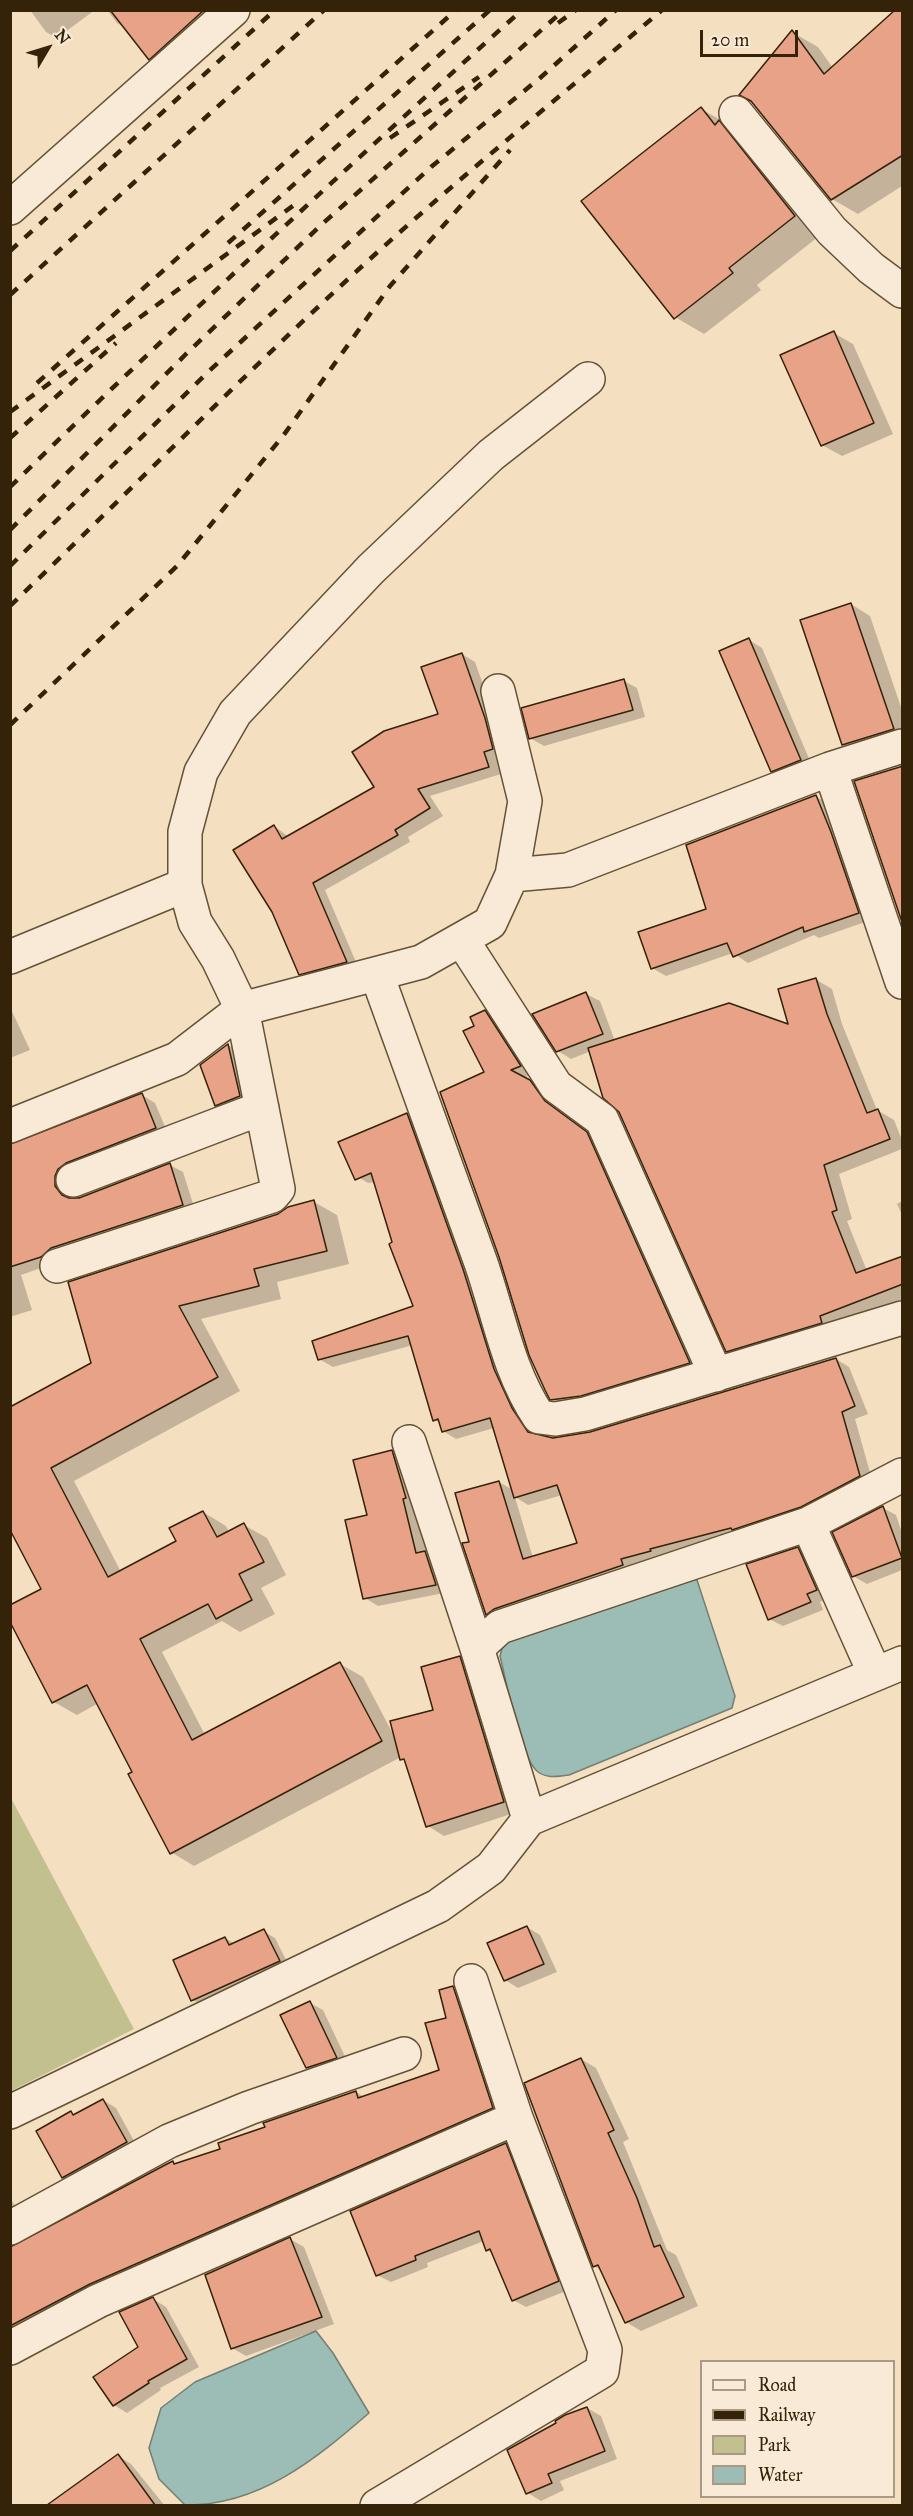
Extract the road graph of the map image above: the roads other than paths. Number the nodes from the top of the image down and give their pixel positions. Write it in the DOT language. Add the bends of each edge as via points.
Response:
graph roads {
  1 [pos="233,10"];
  2 [pos="736,113"];
  3 [pos="10,208"];
  4 [pos="903,291"];
  5 [pos="588,379"];
  6 [pos="498,691"];
  7 [pos="903,747"];
  8 [pos="830,769"];
  9 [pos="512,875"];
  10 [pos="185,885"];
  11 [pos="462,940"];
  12 [pos="10,957"];
  13 [pos="377,975"];
  14 [pos="903,982"];
  15 [pos="242,1009"];
  16 [pos="262,1108"];
  17 [pos="10,1126"];
  18 [pos="73,1180"];
  19 [pos="57,1266"];
  20 [pos="903,1318"];
  21 [pos="716,1374"];
  22 [pos="409,1442"];
  23 [pos="903,1474"];
  24 [pos="808,1524"];
  25 [pos="477,1648"];
  26 [pos="889,1668"];
  27 [pos="530,1819"];
  28 [pos="471,1981"];
  29 [pos="404,2054"];
  30 [pos="10,2112"];
  31 [pos="516,2118"];
  32 [pos="10,2228"];
  33 [pos="10,2348"];
  34 [pos="377,2505"];
  1 -- 3 [label="street"];
  2 -- 4 [label="street" via="832,231 871,268"];
  5 -- 10 [label="street" via="491,455 371,569 235,713 201,772 185,832"];
  6 -- 9 [label="street" via="525,801"];
  7 -- 8 [label="street"];
  8 -- 9 [label="street" via="568,870"];
  8 -- 14 [label="street"];
  9 -- 11 [label="street" via="490,923"];
  10 -- 12 [label="street"];
  10 -- 15 [label="street" via="195,922 218,958"];
  11 -- 13 [label="street" via="421,962"];
  11 -- 21 [label="street" via="556,1086 602,1120"];
  13 -- 15 [label="street"];
  13 -- 21 [label="street" via="482,1267 513,1368 539,1417 555,1419 585,1414"];
  15 -- 16 [label="street"];
  15 -- 17 [label="street" via="177,1059"];
  16 -- 18 [label="street"];
  16 -- 19 [label="street" via="279,1181 272,1196"];
  20 -- 21 [label="street"];
  22 -- 25 [label="street"];
  23 -- 24 [label="street"];
  24 -- 25 [label="street" via="500,1627"];
  24 -- 26 [label="street"];
  25 -- 27 [label="street"];
  26 -- 27 [label="street"];
  27 -- 30 [label="street" via="491,1868 438,1906"];
  28 -- 31 [label="street"];
  29 -- 32 [label="street" via="249,2108 169,2141"];
  31 -- 33 [label="street" via="98,2301"];
  31 -- 34 [label="street" via="605,2350 602,2371"];
}
